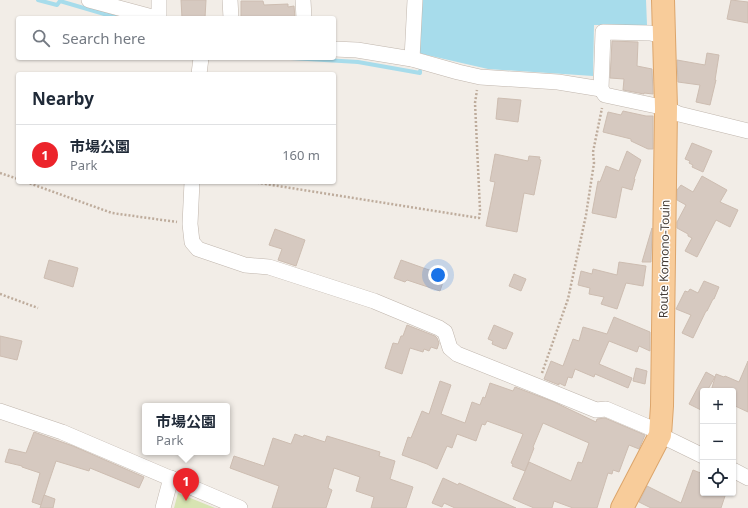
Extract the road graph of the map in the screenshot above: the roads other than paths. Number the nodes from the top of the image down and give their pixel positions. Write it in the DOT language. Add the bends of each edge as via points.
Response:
graph roads {
  1 [pos="89,0"];
  2 [pos="159,0"];
  3 [pos="230,0"];
  4 [pos="303,0"];
  5 [pos="414,0"];
  6 [pos="663,0"];
  7 [pos="150,16"];
  8 [pos="158,16"];
  9 [pos="230,16"];
  10 [pos="304,16"];
  11 [pos="664,36"];
  12 [pos="336,49"];
  13 [pos="412,59"];
  14 [pos="200,60"];
  15 [pos="199,72"];
  16 [pos="603,92"];
  17 [pos="666,108"];
  18 [pos="748,131"];
  19 [pos="192,184"];
  20 [pos="0,411"];
  21 [pos="660,433"];
  22 [pos="700,454"];
  23 [pos="736,472"];
  24 [pos="172,478"];
  25 [pos="748,478"];
  26 [pos="163,508"];
  27 [pos="240,508"];
  28 [pos="622,508"];
  1 -- 7 [label="street"];
  2 -- 8 [label="street"];
  3 -- 9 [label="street"];
  4 -- 10 [label="street"];
  5 -- 13 [label="street"];
  6 -- 11 [label="main road, Route Komono-Touin"];
  11 -- 16 [label="street" via="650,33 603,32"];
  11 -- 17 [label="main road, Route Komono-Touin"];
  12 -- 13 [label="street"];
  13 -- 16 [label="street" via="480,77 558,82"];
  14 -- 15 [label="street"];
  16 -- 17 [label="street"];
  17 -- 18 [label="street" via="679,114"];
  17 -- 21 [label="main road, Route Komono-Touin"];
  19 -- 21 [label="street" via="190,224 192,242 198,249 245,265 270,266 374,301 439,328 445,332 450,348 457,354 596,410 606,409"];
  20 -- 24 [label="street" via="62,432"];
  21 -- 22 [label="street"];
  21 -- 28 [label="main road, Route Komono-Touin"];
  23 -- 25 [label="street"];
  24 -- 26 [label="street"];
  24 -- 27 [label="street"];
}
